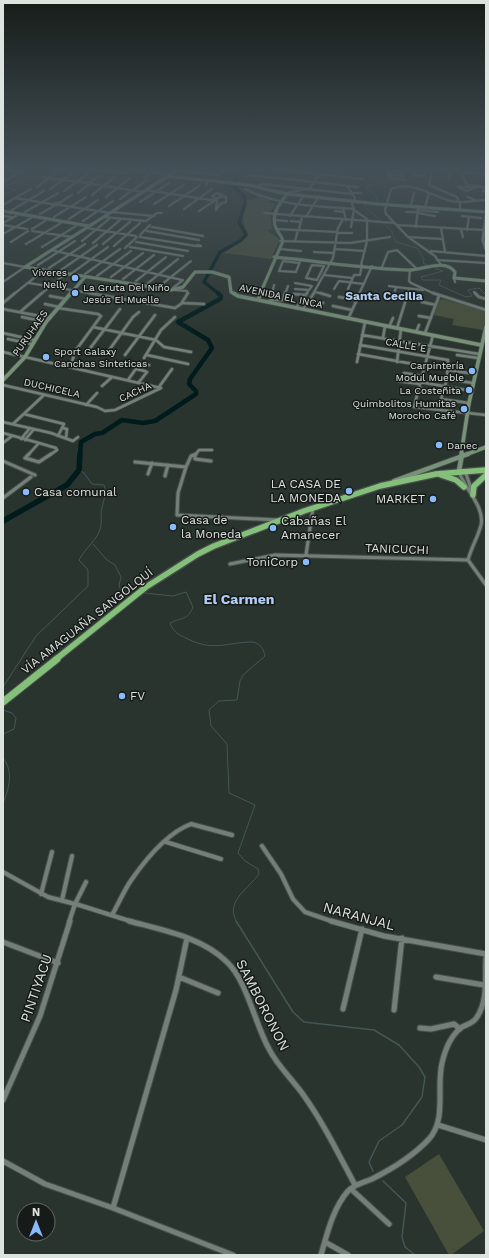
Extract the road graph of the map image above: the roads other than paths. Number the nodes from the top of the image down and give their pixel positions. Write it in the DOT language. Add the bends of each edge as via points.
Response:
graph roads {
  1 [pos="14,228"];
  2 [pos="18,228"];
  3 [pos="35,228"];
  4 [pos="54,228"];
  5 [pos="73,228"];
  6 [pos="87,228"];
  7 [pos="91,228"];
  8 [pos="111,228"];
  9 [pos="123,228"];
  10 [pos="135,228"];
  11 [pos="149,228"];
  12 [pos="159,228"];
  13 [pos="274,228"];
  14 [pos="340,228"];
  15 [pos="367,228"];
  16 [pos="399,228"];
  17 [pos="429,228"];
  18 [pos="434,228"];
  19 [pos="441,228"];
  20 [pos="97,229"];
  21 [pos="276,229"];
  22 [pos="28,230"];
  23 [pos="32,230"];
  24 [pos="108,230"];
  25 [pos="298,230"];
  26 [pos="461,230"];
  27 [pos="467,230"];
  28 [pos="484,230"];
  29 [pos="175,231"];
  30 [pos="118,232"];
  31 [pos="147,232"];
  32 [pos="337,232"];
  33 [pos="46,233"];
  34 [pos="352,233"];
  35 [pos="3,234"];
  36 [pos="128,234"];
  37 [pos="61,235"];
  38 [pos="170,235"];
  39 [pos="139,236"];
  40 [pos="203,236"];
  41 [pos="72,237"];
  42 [pos="390,237"];
  43 [pos="408,237"];
  44 [pos="463,237"];
  45 [pos="442,239"];
  46 [pos="198,240"];
  47 [pos="484,240"];
  48 [pos="75,241"];
  49 [pos="82,241"];
  50 [pos="165,241"];
  51 [pos="282,241"];
  52 [pos="295,241"];
  53 [pos="368,241"];
  54 [pos="11,242"];
  55 [pos="136,242"];
  56 [pos="336,242"];
  57 [pos="93,243"];
  58 [pos="26,244"];
  59 [pos="85,244"];
  60 [pos="103,244"];
  61 [pos="485,244"];
  62 [pos="96,246"];
  63 [pos="114,246"];
  64 [pos="160,246"];
  65 [pos="197,246"];
  66 [pos="42,247"];
  67 [pos="108,247"];
  68 [pos="130,247"];
  69 [pos="125,248"];
  70 [pos="120,249"];
  71 [pos="280,249"];
  72 [pos="335,249"];
  73 [pos="486,249"];
  74 [pos="52,250"];
  75 [pos="60,251"];
  76 [pos="131,251"];
  77 [pos="155,251"];
  78 [pos="188,251"];
  79 [pos="301,251"];
  80 [pos="365,251"];
  81 [pos="430,251"];
  82 [pos="314,252"];
  83 [pos="445,252"];
  84 [pos="143,253"];
  85 [pos="71,254"];
  86 [pos="334,254"];
  87 [pos="154,255"];
  88 [pos="81,256"];
  89 [pos="183,256"];
  90 [pos="486,256"];
  91 [pos="275,257"];
  92 [pos="166,258"];
  93 [pos="92,259"];
  94 [pos="178,259"];
  95 [pos="437,260"];
  96 [pos="103,261"];
  97 [pos="191,261"];
  98 [pos="300,261"];
  99 [pos="329,262"];
  100 [pos="3,263"];
  101 [pos="486,263"];
  102 [pos="114,264"];
  103 [pos="362,265"];
  104 [pos="434,265"];
  105 [pos="441,265"];
  106 [pos="25,266"];
  107 [pos="38,266"];
  108 [pos="125,266"];
  109 [pos="372,266"];
  110 [pos="382,267"];
  111 [pos="50,268"];
  112 [pos="136,269"];
  113 [pos="418,269"];
  114 [pos="44,270"];
  115 [pos="61,270"];
  116 [pos="410,270"];
  117 [pos="148,272"];
  118 [pos="72,273"];
  119 [pos="321,273"];
  120 [pos="65,274"];
  121 [pos="158,274"];
  122 [pos="324,274"];
  123 [pos="85,276"];
  124 [pos="97,276"];
  125 [pos="111,277"];
  126 [pos="171,277"];
  127 [pos="3,278"];
  128 [pos="352,278"];
  129 [pos="454,278"];
  130 [pos="7,279"];
  131 [pos="123,279"];
  132 [pos="136,281"];
  133 [pos="486,281"];
  134 [pos="3,282"];
  135 [pos="350,282"];
  136 [pos="455,282"];
  137 [pos="29,283"];
  138 [pos="148,283"];
  139 [pos="295,283"];
  140 [pos="364,284"];
  141 [pos="161,285"];
  142 [pos="274,285"];
  143 [pos="288,286"];
  144 [pos="389,286"];
  145 [pos="50,287"];
  146 [pos="396,287"];
  147 [pos="174,289"];
  148 [pos="295,289"];
  149 [pos="334,289"];
  150 [pos="348,289"];
  151 [pos="409,289"];
  152 [pos="309,290"];
  153 [pos="426,290"];
  154 [pos="74,291"];
  155 [pos="394,291"];
  156 [pos="315,292"];
  157 [pos="474,292"];
  158 [pos="294,294"];
  159 [pos="305,295"];
  160 [pos="50,296"];
  161 [pos="330,296"];
  162 [pos="439,296"];
  163 [pos="339,297"];
  164 [pos="66,299"];
  165 [pos="486,299"];
  166 [pos="257,300"];
  167 [pos="357,300"];
  168 [pos="309,301"];
  169 [pos="275,302"];
  170 [pos="422,302"];
  171 [pos="3,303"];
  172 [pos="182,303"];
  173 [pos="323,303"];
  174 [pos="45,304"];
  175 [pos="204,304"];
  176 [pos="436,305"];
  177 [pos="333,306"];
  178 [pos="59,308"];
  179 [pos="296,308"];
  180 [pos="3,309"];
  181 [pos="120,309"];
  182 [pos="303,309"];
  183 [pos="352,310"];
  184 [pos="486,310"];
  185 [pos="20,312"];
  186 [pos="138,312"];
  187 [pos="155,315"];
  188 [pos="419,316"];
  189 [pos="22,317"];
  190 [pos="50,318"];
  191 [pos="175,318"];
  192 [pos="393,318"];
  193 [pos="431,318"];
  194 [pos="348,319"];
  195 [pos="46,322"];
  196 [pos="365,322"];
  197 [pos="419,325"];
  198 [pos="384,326"];
  199 [pos="93,327"];
  200 [pos="389,327"];
  201 [pos="486,327"];
  202 [pos="399,328"];
  203 [pos="104,329"];
  204 [pos="122,332"];
  205 [pos="416,332"];
  206 [pos="3,333"];
  207 [pos="425,333"];
  208 [pos="433,334"];
  209 [pos="362,335"];
  210 [pos="139,336"];
  211 [pos="383,338"];
  212 [pos="8,339"];
  213 [pos="34,340"];
  214 [pos="154,340"];
  215 [pos="400,341"];
  216 [pos="483,343"];
  217 [pos="32,344"];
  218 [pos="360,345"];
  219 [pos="429,345"];
  220 [pos="88,351"];
  221 [pos="3,352"];
  222 [pos="191,352"];
  223 [pos="399,352"];
  224 [pos="107,353"];
  225 [pos="358,354"];
  226 [pos="147,355"];
  227 [pos="456,355"];
  228 [pos="125,356"];
  229 [pos="479,356"];
  230 [pos="25,357"];
  231 [pos="426,357"];
  232 [pos="144,358"];
  233 [pos="357,362"];
  234 [pos="397,362"];
  235 [pos="188,364"];
  236 [pos="149,365"];
  237 [pos="424,366"];
  238 [pos="70,367"];
  239 [pos="136,369"];
  240 [pos="172,369"];
  241 [pos="448,370"];
  242 [pos="404,373"];
  243 [pos="475,374"];
  244 [pos="422,376"];
  245 [pos="112,378"];
  246 [pos="447,379"];
  247 [pos="3,380"];
  248 [pos="128,380"];
  249 [pos="397,381"];
  250 [pos="139,382"];
  251 [pos="420,383"];
  252 [pos="473,384"];
  253 [pos="3,385"];
  254 [pos="102,386"];
  255 [pos="159,387"];
  256 [pos="445,387"];
  257 [pos="418,388"];
  258 [pos="472,391"];
  259 [pos="97,393"];
  260 [pos="443,394"];
  261 [pos="44,395"];
  262 [pos="469,403"];
  263 [pos="86,404"];
  264 [pos="97,407"];
  265 [pos="468,412"];
  266 [pos="24,414"];
  267 [pos="486,415"];
  268 [pos="3,422"];
  269 [pos="13,424"];
  270 [pos="63,428"];
  271 [pos="32,429"];
  272 [pos="3,434"];
  273 [pos="12,436"];
  274 [pos="58,436"];
  275 [pos="78,437"];
  276 [pos="66,438"];
  277 [pos="23,439"];
  278 [pos="3,443"];
  279 [pos="39,443"];
  280 [pos="486,447"];
  281 [pos="212,450"];
  282 [pos="195,455"];
  283 [pos="460,456"];
  284 [pos="3,461"];
  285 [pos="211,461"];
  286 [pos="135,462"];
  287 [pos="152,463"];
  288 [pos="168,465"];
  289 [pos="186,467"];
  290 [pos="461,469"];
  291 [pos="486,470"];
  292 [pos="148,474"];
  293 [pos="436,474"];
  294 [pos="35,475"];
  295 [pos="486,475"];
  296 [pos="165,476"];
  297 [pos="31,477"];
  298 [pos="380,486"];
  299 [pos="464,487"];
  300 [pos="473,495"];
  301 [pos="3,498"];
  302 [pos="474,502"];
  303 [pos="313,508"];
  304 [pos="278,520"];
  305 [pos="480,526"];
  306 [pos="486,527"];
  307 [pos="306,555"];
  308 [pos="468,560"];
  309 [pos="230,564"];
  310 [pos="485,583"];
  311 [pos="3,702"];
  312 [pos="232,835"];
  313 [pos="166,842"];
  314 [pos="262,846"];
  315 [pos="52,852"];
  316 [pos="72,856"];
  317 [pos="221,859"];
  318 [pos="3,872"];
  319 [pos="86,882"];
  320 [pos="41,894"];
  321 [pos="62,900"];
  322 [pos="75,904"];
  323 [pos="112,916"];
  324 [pos="362,929"];
  325 [pos="187,938"];
  326 [pos="402,938"];
  327 [pos="3,942"];
  328 [pos="486,954"];
  329 [pos="486,958"];
  330 [pos="58,963"];
  331 [pos="179,977"];
  332 [pos="436,977"];
  333 [pos="484,986"];
  334 [pos="218,993"];
  335 [pos="343,1010"];
  336 [pos="394,1010"];
  337 [pos="420,1028"];
  338 [pos="460,1029"];
  339 [pos="3,1100"];
  340 [pos="438,1125"];
  341 [pos="486,1140"];
  342 [pos="3,1161"];
  343 [pos="355,1185"];
  344 [pos="350,1189"];
  345 [pos="113,1208"];
  346 [pos="389,1224"];
  347 [pos="325,1242"];
  348 [pos="232,1255"];
  349 [pos="321,1255"];
  350 [pos="348,1255"];
  1 -- 35 [label="street"];
  2 -- 22 [label="street"];
  3 -- 23 [label="street"];
  4 -- 33 [label="street"];
  5 -- 37 [label="street"];
  6 -- 41 [label="street"];
  7 -- 20 [label="street"];
  8 -- 24 [label="street"];
  9 -- 30 [label="street"];
  10 -- 36 [label="street"];
  11 -- 39 [label="street"];
  12 -- 29 [label="street"];
  13 -- 51 [label="street"];
  14 -- 32 [label="street"];
  15 -- 53 [label="street"];
  16 -- 43 [label="street"];
  17 -- 18 [label="street"];
  18 -- 19 [label="street"];
  19 -- 26 [label="street"];
  19 -- 45 [label="street"];
  20 -- 24 [label="street"];
  20 -- 49 [label="street"];
  21 -- 25 [label="street"];
  21 -- 51 [label="street" via="283,237"];
  22 -- 23 [label="street"];
  22 -- 54 [label="street"];
  23 -- 33 [label="street"];
  24 -- 30 [label="street"];
  24 -- 57 [label="street"];
  25 -- 32 [label="street"];
  25 -- 52 [label="street"];
  26 -- 27 [label="street"];
  26 -- 44 [label="street"];
  27 -- 28 [label="street"];
  28 -- 47 [label="street"];
  29 -- 38 [label="street"];
  29 -- 40 [label="street"];
  30 -- 36 [label="street"];
  30 -- 60 [label="street"];
  31 -- 38 [label="street"];
  32 -- 34 [label="street"];
  32 -- 56 [label="street"];
  33 -- 37 [label="street"];
  33 -- 58 [label="street"];
  36 -- 39 [label="street"];
  36 -- 63 [label="street"];
  37 -- 41 [label="street"];
  37 -- 66 [label="street"];
  38 -- 46 [label="street"];
  38 -- 50 [label="street"];
  39 -- 50 [label="street"];
  39 -- 69 [label="street"];
  41 -- 74 [label="street"];
  42 -- 53 [label="street"];
  43 -- 45 [label="street"];
  43 -- 81 [label="street"];
  45 -- 83 [label="street"];
  47 -- 61 [label="street"];
  48 -- 75 [label="street"];
  50 -- 64 [label="street"];
  50 -- 65 [label="street"];
  51 -- 52 [label="street"];
  51 -- 71 [label="street"];
  51 -- 91 [label="street"];
  52 -- 56 [label="street"];
  53 -- 56 [label="street"];
  53 -- 80 [label="street"];
  55 -- 64 [label="street"];
  56 -- 72 [label="street"];
  59 -- 85 [label="street"];
  61 -- 73 [label="street"];
  62 -- 88 [label="street"];
  64 -- 77 [label="street"];
  64 -- 78 [label="street"];
  67 -- 93 [label="street"];
  68 -- 77 [label="street"];
  70 -- 96 [label="street"];
  71 -- 79 [label="street"];
  71 -- 91 [label="street"];
  72 -- 80 [label="street"];
  72 -- 86 [label="street"];
  74 -- 75 [label="street"];
  74 -- 106 [label="street"];
  75 -- 85 [label="street"];
  75 -- 107 [label="street"];
  76 -- 102 [label="street"];
  77 -- 89 [label="street"];
  80 -- 103 [label="street"];
  81 -- 83 [label="street"];
  81 -- 95 [label="street"];
  82 -- 86 [label="street"];
  83 -- 90 [label="street"];
  84 -- 108 [label="street"];
  85 -- 88 [label="street"];
  85 -- 111 [label="street"];
  86 -- 99 [label="street"];
  87 -- 112 [label="street"];
  88 -- 93 [label="street"];
  88 -- 115 [label="street"];
  91 -- 98 [label="street"];
  91 -- 166 [label="street"];
  92 -- 117 [label="street"];
  93 -- 96 [label="street"];
  93 -- 118 [label="street"];
  94 -- 121 [label="street"];
  95 -- 101 [label="street"];
  95 -- 104 [label="street"];
  95 -- 105 [label="street"];
  96 -- 102 [label="street"];
  96 -- 123 [label="street"];
  97 -- 126 [label="street"];
  98 -- 98 [label="street" via="296,272 279,270 283,261"];
  98 -- 99 [label="street"];
  99 -- 103 [label="street"];
  99 -- 122 [label="street"];
  100 -- 106 [label="street"];
  102 -- 108 [label="street"];
  102 -- 124 [label="street"];
  103 -- 109 [label="street"];
  103 -- 128 [label="street" via="360,275 354,275"];
  104 -- 105 [label="street"];
  104 -- 113 [label="street"];
  105 -- 129 [label="street" via="452,268"];
  106 -- 114 [label="street"];
  106 -- 130 [label="street"];
  108 -- 112 [label="street"];
  108 -- 125 [label="street"];
  109 -- 110 [label="street"];
  109 -- 140 [label="street"];
  110 -- 113 [label="street" via="388,252 397,250"];
  110 -- 116 [label="street"];
  112 -- 117 [label="street"];
  112 -- 131 [label="street"];
  113 -- 116 [label="street"];
  114 -- 120 [label="street"];
  114 -- 137 [label="street"];
  116 -- 153 [label="street" via="409,282"];
  117 -- 121 [label="street"];
  117 -- 132 [label="street"];
  119 -- 119 [label="street" via="324,266 313,264 306,278 318,280"];
  119 -- 122 [label="street"];
  120 -- 123 [label="street"];
  120 -- 145 [label="street"];
  121 -- 126 [label="street"];
  121 -- 138 [label="street"];
  122 -- 128 [label="street"];
  122 -- 156 [label="street"];
  123 -- 147 [label="street"];
  123 -- 154 [label="street, PURUHAES"];
  126 -- 141 [label="street"];
  126 -- 147 [label="street" via="182,280"];
  127 -- 130 [label="street"];
  128 -- 135 [label="street"];
  129 -- 133 [label="street"];
  129 -- 136 [label="street"];
  130 -- 134 [label="street"];
  135 -- 140 [label="street"];
  135 -- 149 [label="street" via="338,281"];
  135 -- 150 [label="street"];
  137 -- 145 [label="street"];
  137 -- 171 [label="street"];
  139 -- 152 [label="street" via="311,285"];
  140 -- 167 [label="street"];
  142 -- 169 [label="street" via="269,299"];
  143 -- 169 [label="street" via="283,300"];
  144 -- 146 [label="street"];
  145 -- 154 [label="street"];
  145 -- 185 [label="street"];
  146 -- 151 [label="street"];
  146 -- 155 [label="street"];
  147 -- 166 [label="street, AVENIDA EL INCA" via="183,287 194,273 208,272 229,278 232,294"];
  147 -- 172 [label="street" via="188,293"];
  148 -- 152 [label="street"];
  151 -- 153 [label="street"];
  151 -- 202 [label="street"];
  152 -- 159 [label="street"];
  153 -- 162 [label="street"];
  154 -- 164 [label="street, PURUHAES"];
  154 -- 172 [label="street" via="175,308"];
  156 -- 161 [label="street"];
  156 -- 168 [label="street"];
  157 -- 165 [label="street" via="478,297"];
  158 -- 159 [label="street"];
  159 -- 179 [label="street"];
  160 -- 164 [label="street"];
  162 -- 176 [label="street"];
  162 -- 184 [label="street"];
  163 -- 167 [label="street"];
  164 -- 178 [label="street, PURUHAES"];
  166 -- 169 [label="street, AVENIDA EL INCA"];
  167 -- 183 [label="street"];
  168 -- 173 [label="street"];
  168 -- 182 [label="street"];
  169 -- 179 [label="street, AVENIDA EL INCA"];
  170 -- 176 [label="street"];
  172 -- 175 [label="street"];
  174 -- 178 [label="street"];
  176 -- 193 [label="street"];
  177 -- 183 [label="street"];
  178 -- 190 [label="street, PURUHAES"];
  178 -- 199 [label="street" via="100,315"];
  179 -- 182 [label="street, AVENIDA EL INCA"];
  180 -- 185 [label="street"];
  181 -- 203 [label="street"];
  182 -- 194 [label="street, AVENIDA EL INCA"];
  183 -- 194 [label="street"];
  185 -- 190 [label="street"];
  186 -- 204 [label="street"];
  187 -- 210 [label="street"];
  188 -- 193 [label="street"];
  189 -- 195 [label="street"];
  190 -- 195 [label="street, PURUHAES"];
  191 -- 214 [label="street"];
  192 -- 200 [label="street"];
  193 -- 207 [label="street"];
  194 -- 196 [label="street, AVENIDA EL INCA"];
  195 -- 213 [label="street, PURUHAES"];
  196 -- 198 [label="street, AVENIDA EL INCA"];
  196 -- 209 [label="street"];
  197 -- 205 [label="street"];
  198 -- 200 [label="street, AVENIDA EL INCA"];
  198 -- 211 [label="street"];
  199 -- 203 [label="street"];
  199 -- 238 [label="street" via="75,351"];
  200 -- 202 [label="street, AVENIDA EL INCA"];
  201 -- 216 [label="street"];
  202 -- 205 [label="street, AVENIDA EL INCA"];
  202 -- 215 [label="street"];
  203 -- 204 [label="street"];
  203 -- 220 [label="street"];
  204 -- 210 [label="street"];
  204 -- 224 [label="street"];
  205 -- 207 [label="street, AVENIDA EL INCA"];
  206 -- 213 [label="street"];
  207 -- 208 [label="street, AVENIDA EL INCA"];
  208 -- 216 [label="street, AVENIDA EL INCA"];
  208 -- 219 [label="street"];
  209 -- 211 [label="street"];
  209 -- 218 [label="street"];
  210 -- 214 [label="street"];
  210 -- 228 [label="street"];
  211 -- 215 [label="street"];
  212 -- 217 [label="street"];
  213 -- 217 [label="street, PURUHAES"];
  214 -- 222 [label="street" via="164,347"];
  214 -- 226 [label="street"];
  215 -- 219 [label="street"];
  215 -- 223 [label="street"];
  216 -- 229 [label="street"];
  217 -- 230 [label="street, PURUHAES"];
  218 -- 223 [label="street, CALLE E"];
  218 -- 225 [label="street"];
  219 -- 229 [label="street"];
  219 -- 231 [label="street"];
  221 -- 230 [label="street, CACHA"];
  223 -- 231 [label="street, CALLE E"];
  223 -- 234 [label="street"];
  225 -- 233 [label="street"];
  225 -- 234 [label="street"];
  226 -- 232 [label="street"];
  226 -- 235 [label="street"];
  227 -- 229 [label="street"];
  229 -- 243 [label="street"];
  230 -- 238 [label="street, CACHA"];
  230 -- 247 [label="street, PURUHAES"];
  231 -- 237 [label="street"];
  231 -- 241 [label="street, CALLE E" via="449,362"];
  234 -- 237 [label="street"];
  236 -- 239 [label="street" via="140,363"];
  237 -- 244 [label="street"];
  238 -- 245 [label="street, CACHA"];
  239 -- 248 [label="street"];
  239 -- 250 [label="street" via="146,371"];
  240 -- 255 [label="street"];
  241 -- 243 [label="street"];
  241 -- 246 [label="street"];
  242 -- 244 [label="street"];
  243 -- 252 [label="street"];
  244 -- 251 [label="street"];
  245 -- 248 [label="street, CACHA"];
  245 -- 254 [label="street"];
  246 -- 252 [label="street"];
  246 -- 256 [label="street"];
  248 -- 250 [label="street, CACHA"];
  249 -- 251 [label="street"];
  250 -- 255 [label="street, CACHA"];
  251 -- 256 [label="street"];
  251 -- 257 [label="street"];
  252 -- 258 [label="street"];
  253 -- 261 [label="street, DUCHICELA"];
  255 -- 264 [label="street, CACHA" via="160,389 115,410 104,411"];
  256 -- 258 [label="street"];
  256 -- 260 [label="street"];
  257 -- 260 [label="street"];
  257 -- 265 [label="street" via="414,407"];
  258 -- 262 [label="street"];
  259 -- 263 [label="street"];
  260 -- 262 [label="street" via="443,400"];
  261 -- 263 [label="street, DUCHICELA"];
  261 -- 266 [label="street"];
  262 -- 265 [label="street"];
  263 -- 264 [label="street, DUCHICELA"];
  265 -- 267 [label="street"];
  265 -- 283 [label="street"];
  266 -- 269 [label="street"];
  266 -- 270 [label="street" via="64,424"];
  268 -- 269 [label="street"];
  269 -- 271 [label="street"];
  270 -- 274 [label="street"];
  270 -- 276 [label="street" via="67,430"];
  271 -- 274 [label="street"];
  271 -- 277 [label="street"];
  272 -- 273 [label="street"];
  273 -- 277 [label="street"];
  273 -- 278 [label="street"];
  274 -- 276 [label="street"];
  275 -- 276 [label="street" via="73,441"];
  277 -- 279 [label="street"];
  279 -- 279 [label="street" via="24,457 39,462 57,450"];
  280 -- 283 [label="street"];
  281 -- 282 [label="street" via="199,450"];
  282 -- 285 [label="street" via="195,459"];
  282 -- 289 [label="street" via="191,456"];
  283 -- 290 [label="street"];
  283 -- 298 [label="street"];
  284 -- 294 [label="street"];
  286 -- 287 [label="street"];
  287 -- 288 [label="street"];
  287 -- 292 [label="street"];
  288 -- 289 [label="street"];
  288 -- 296 [label="street"];
  289 -- 304 [label="street" via="178,493 177,515"];
  290 -- 291 [label="highway, VÍA AMAGUAÑA SANGOLQUÍ"];
  290 -- 293 [label="highway, VÍA AMAGUAÑA SANGOLQUÍ"];
  290 -- 299 [label="street"];
  290 -- 300 [label="street"];
  293 -- 298 [label="highway, VÍA AMAGUAÑA SANGOLQUÍ"];
  293 -- 299 [label="highway" via="450,477"];
  295 -- 300 [label="highway" via="474,486"];
  297 -- 301 [label="street"];
  298 -- 303 [label="highway, VÍA AMAGUAÑA SANGOLQUÍ"];
  299 -- 302 [label="street"];
  300 -- 302 [label="street"];
  302 -- 305 [label="street" via="481,517"];
  303 -- 304 [label="highway, VÍA AMAGUAÑA SANGOLQUÍ"];
  303 -- 307 [label="street"];
  304 -- 311 [label="highway, VÍA AMAGUAÑA SANGOLQUÍ" via="214,546 174,569 132,598"];
  305 -- 306 [label="street"];
  305 -- 308 [label="street"];
  307 -- 308 [label="street, TANICUCHI"];
  307 -- 309 [label="street, TANICUCHI" via="271,555"];
  308 -- 310 [label="street"];
  312 -- 313 [label="street" via="191,824 185,825"];
  313 -- 317 [label="street"];
  313 -- 323 [label="street" via="132,880"];
  314 -- 324 [label="street, NARANJAL" via="299,907 305,912"];
  315 -- 320 [label="street"];
  316 -- 321 [label="street"];
  318 -- 320 [label="street, SAMBORONON"];
  319 -- 322 [label="street, PINTIYACU"];
  320 -- 321 [label="street, SAMBORONON"];
  321 -- 322 [label="street, SAMBORONON"];
  322 -- 323 [label="street, SAMBORONON"];
  322 -- 330 [label="street, PINTIYACU"];
  323 -- 325 [label="street, SAMBORONON"];
  324 -- 326 [label="street, NARANJAL"];
  324 -- 335 [label="street"];
  325 -- 331 [label="street"];
  325 -- 343 [label="street, SAMBORONON" via="218,954 230,964 269,1050 320,1120"];
  326 -- 328 [label="street, NARANJAL"];
  326 -- 336 [label="street"];
  327 -- 330 [label="street"];
  329 -- 333 [label="street"];
  330 -- 339 [label="street, PINTIYACU" via="40,1016"];
  331 -- 334 [label="street"];
  331 -- 345 [label="street"];
  332 -- 333 [label="street"];
  333 -- 338 [label="street" via="478,1017"];
  337 -- 338 [label="street" via="431,1029 454,1024"];
  338 -- 340 [label="street" via="447,1048 441,1068"];
  340 -- 341 [label="street"];
  340 -- 343 [label="street" via="430,1138 415,1152 370,1181"];
  342 -- 345 [label="street" via="45,1184"];
  343 -- 344 [label="street"];
  344 -- 346 [label="street"];
  344 -- 347 [label="street" via="336,1210"];
  345 -- 348 [label="street"];
  347 -- 349 [label="street"];
  347 -- 350 [label="street"];
}
